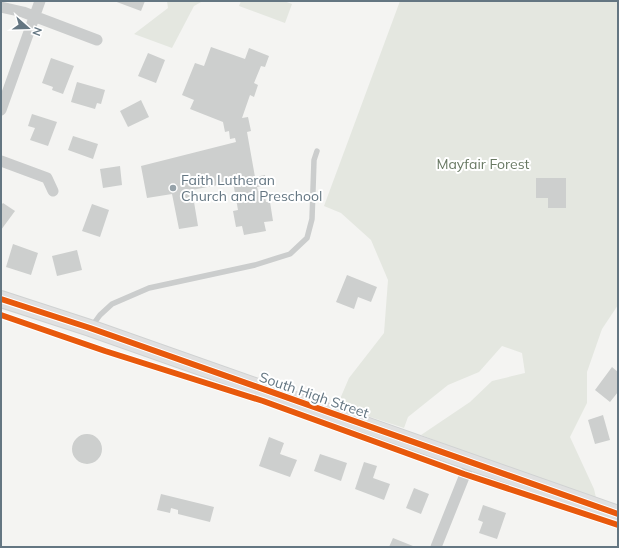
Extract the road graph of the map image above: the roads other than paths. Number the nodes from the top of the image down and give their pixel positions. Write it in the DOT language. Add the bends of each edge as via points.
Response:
graph roads {
  1 [pos="40,1"];
  2 [pos="1,7"];
  3 [pos="34,17"];
  4 [pos="98,40"];
  5 [pos="1,110"];
  6 [pos="317,151"];
  7 [pos="1,161"];
  8 [pos="53,191"];
  9 [pos="1,298"];
  10 [pos="90,328"];
  11 [pos="470,462"];
  12 [pos="618,514"];
  13 [pos="436,547"];
  1 -- 3 [label="street"];
  2 -- 3 [label="street"];
  3 -- 4 [label="street"];
  3 -- 5 [label="street"];
  6 -- 10 [label="lane" via="314,160 312,219 307,238 290,254 255,265 149,288 112,304"];
  7 -- 8 [label="street" via="47,178"];
  9 -- 10 [label="street, South High Street"];
  10 -- 11 [label="street, South High Street"];
  11 -- 12 [label="street, South High Street"];
  11 -- 13 [label="street"];
}
